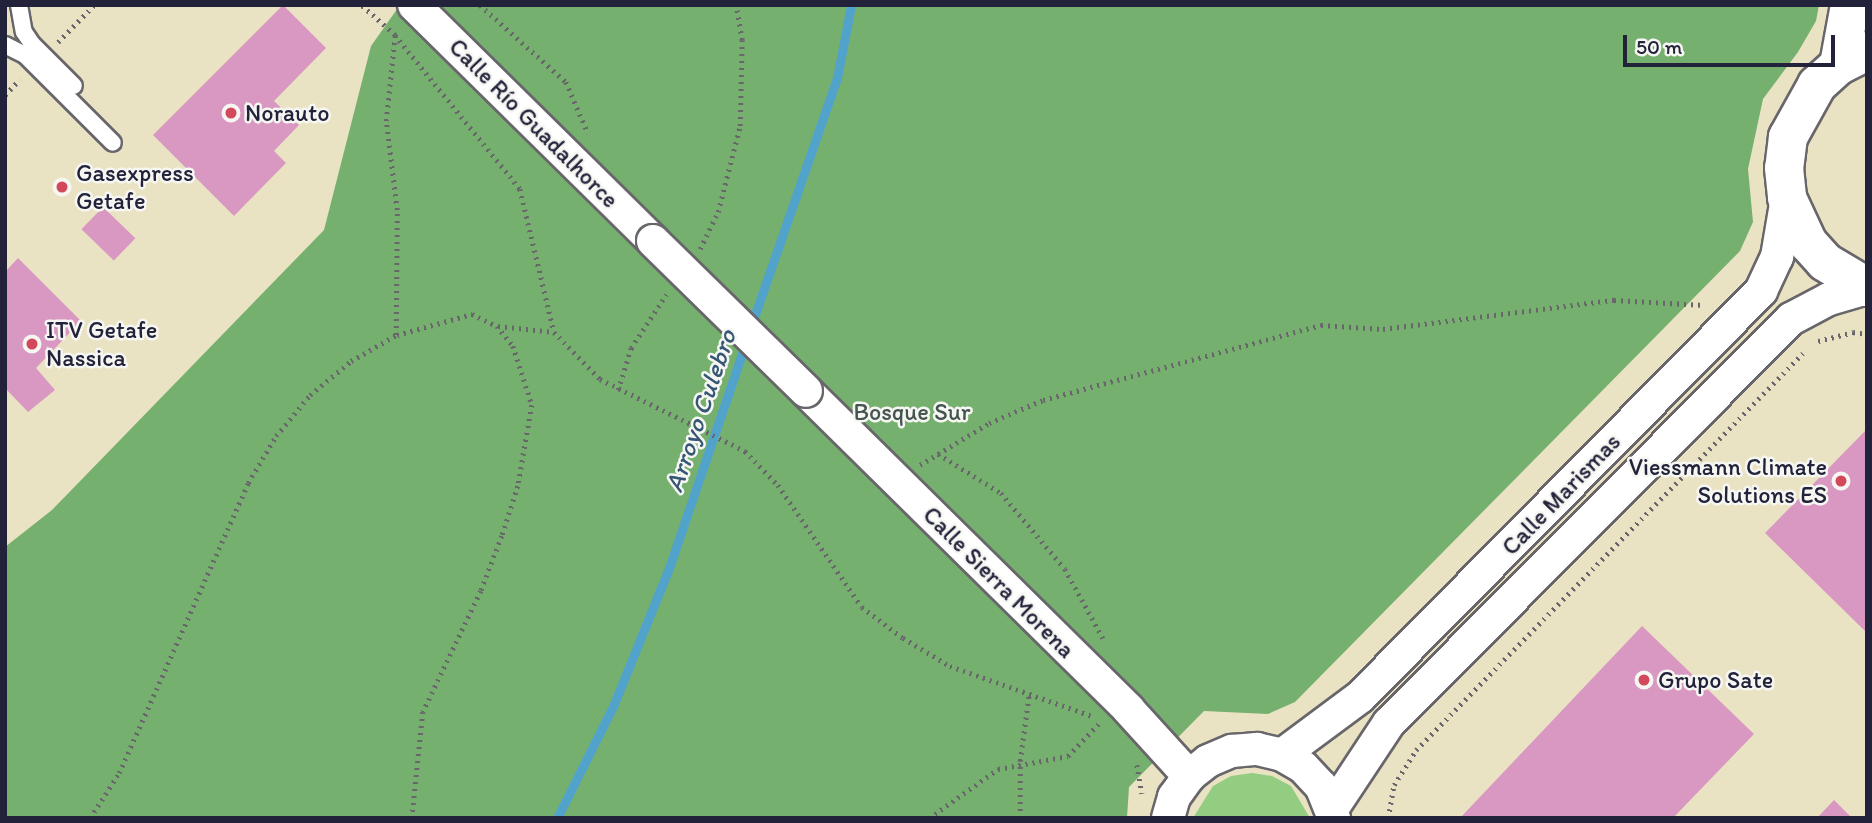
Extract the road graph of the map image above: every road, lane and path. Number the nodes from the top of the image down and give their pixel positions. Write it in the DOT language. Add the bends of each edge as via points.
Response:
graph roads {
  1 [pos="19,5"];
  2 [pos="361,5"];
  3 [pos="414,5"];
  4 [pos="480,5"];
  5 [pos="736,5"];
  6 [pos="1850,5"];
  7 [pos="396,35"];
  8 [pos="5,45"];
  9 [pos="1853,58"];
  10 [pos="74,86"];
  11 [pos="113,144"];
  12 [pos="593,145"];
  13 [pos="1787,198"];
  14 [pos="695,257"];
  15 [pos="1867,288"];
  16 [pos="671,289"];
  17 [pos="1745,307"];
  18 [pos="497,326"];
  19 [pos="554,332"];
  20 [pos="1867,334"];
  21 [pos="396,335"];
  22 [pos="806,391"];
  23 [pos="620,392"];
  24 [pos="938,454"];
  25 [pos="896,480"];
  26 [pos="1112,650"];
  27 [pos="1030,694"];
  28 [pos="1115,714"];
  29 [pos="1130,754"];
  30 [pos="1282,755"];
  31 [pos="1020,761"];
  32 [pos="1189,776"];
  33 [pos="1154,811"];
  34 [pos="1333,813"];
  35 [pos="90,818"];
  36 [pos="412,818"];
  37 [pos="929,818"];
  38 [pos="1020,818"];
  39 [pos="1388,818"];
  1 -- 10 [label="lane" via="24,32 32,44"];
  2 -- 7 [label="path"];
  3 -- 22 [label="street, Calle Río Guadalhorce, bridge"];
  4 -- 12 [label="path" via="566,82"];
  5 -- 14 [label="path" via="742,40 740,127 718,212"];
  6 -- 9 [label="main road"];
  7 -- 19 [label="path" via="520,189"];
  7 -- 21 [label="path" via="386,121 397,210"];
  8 -- 11 [label="lane" via="25,55"];
  9 -- 13 [label="main road" via="1799,109 1788,137 1784,167"];
  13 -- 15 [label="main road" via="1808,243 1825,262"];
  13 -- 17 [label="street, Calle Marismas" via="1777,257 1760,291"];
  15 -- 34 [label="street, Calle Marismas" via="1829,299 1791,319 1389,723"];
  16 -- 23 [label="path" via="631,348"];
  17 -- 24 [label="path" via="1614,300 1383,329 1321,325 1043,400 989,423"];
  17 -- 30 [label="street, Calle Marismas" via="1360,697"];
  18 -- 19 [label="path"];
  18 -- 21 [label="path" via="472,314"];
  18 -- 36 [label="path" via="513,346 532,405 526,452 481,591 436,676 423,712"];
  19 -- 23 [label="path"];
  20 -- 39 [label="path" via="1853,332 1814,342 1416,750 1394,785"];
  21 -- 35 [label="path" via="351,361 310,395 275,436 248,484 120,773"];
  22 -- 25 [label="street, Calle Sierra Morena"];
  23 -- 27 [label="path" via="745,451 778,485 862,607 950,666"];
  24 -- 25 [label="path"];
  24 -- 26 [label="path" via="1002,493 1065,569"];
  25 -- 28 [label="street, Calle Sierra Morena"];
  27 -- 28 [label="path"];
  27 -- 31 [label="path"];
  28 -- 31 [label="path" via="1068,755"];
  28 -- 32 [label="street, Calle Sierra Morena"];
  29 -- 33 [label="path"];
  30 -- 32 [label="street" via="1257,749 1232,751"];
  30 -- 34 [label="street" via="1321,786"];
  31 -- 37 [label="path" via="998,769"];
  31 -- 38 [label="path"];
  32 -- 33 [label="street" via="1174,797"];
}
